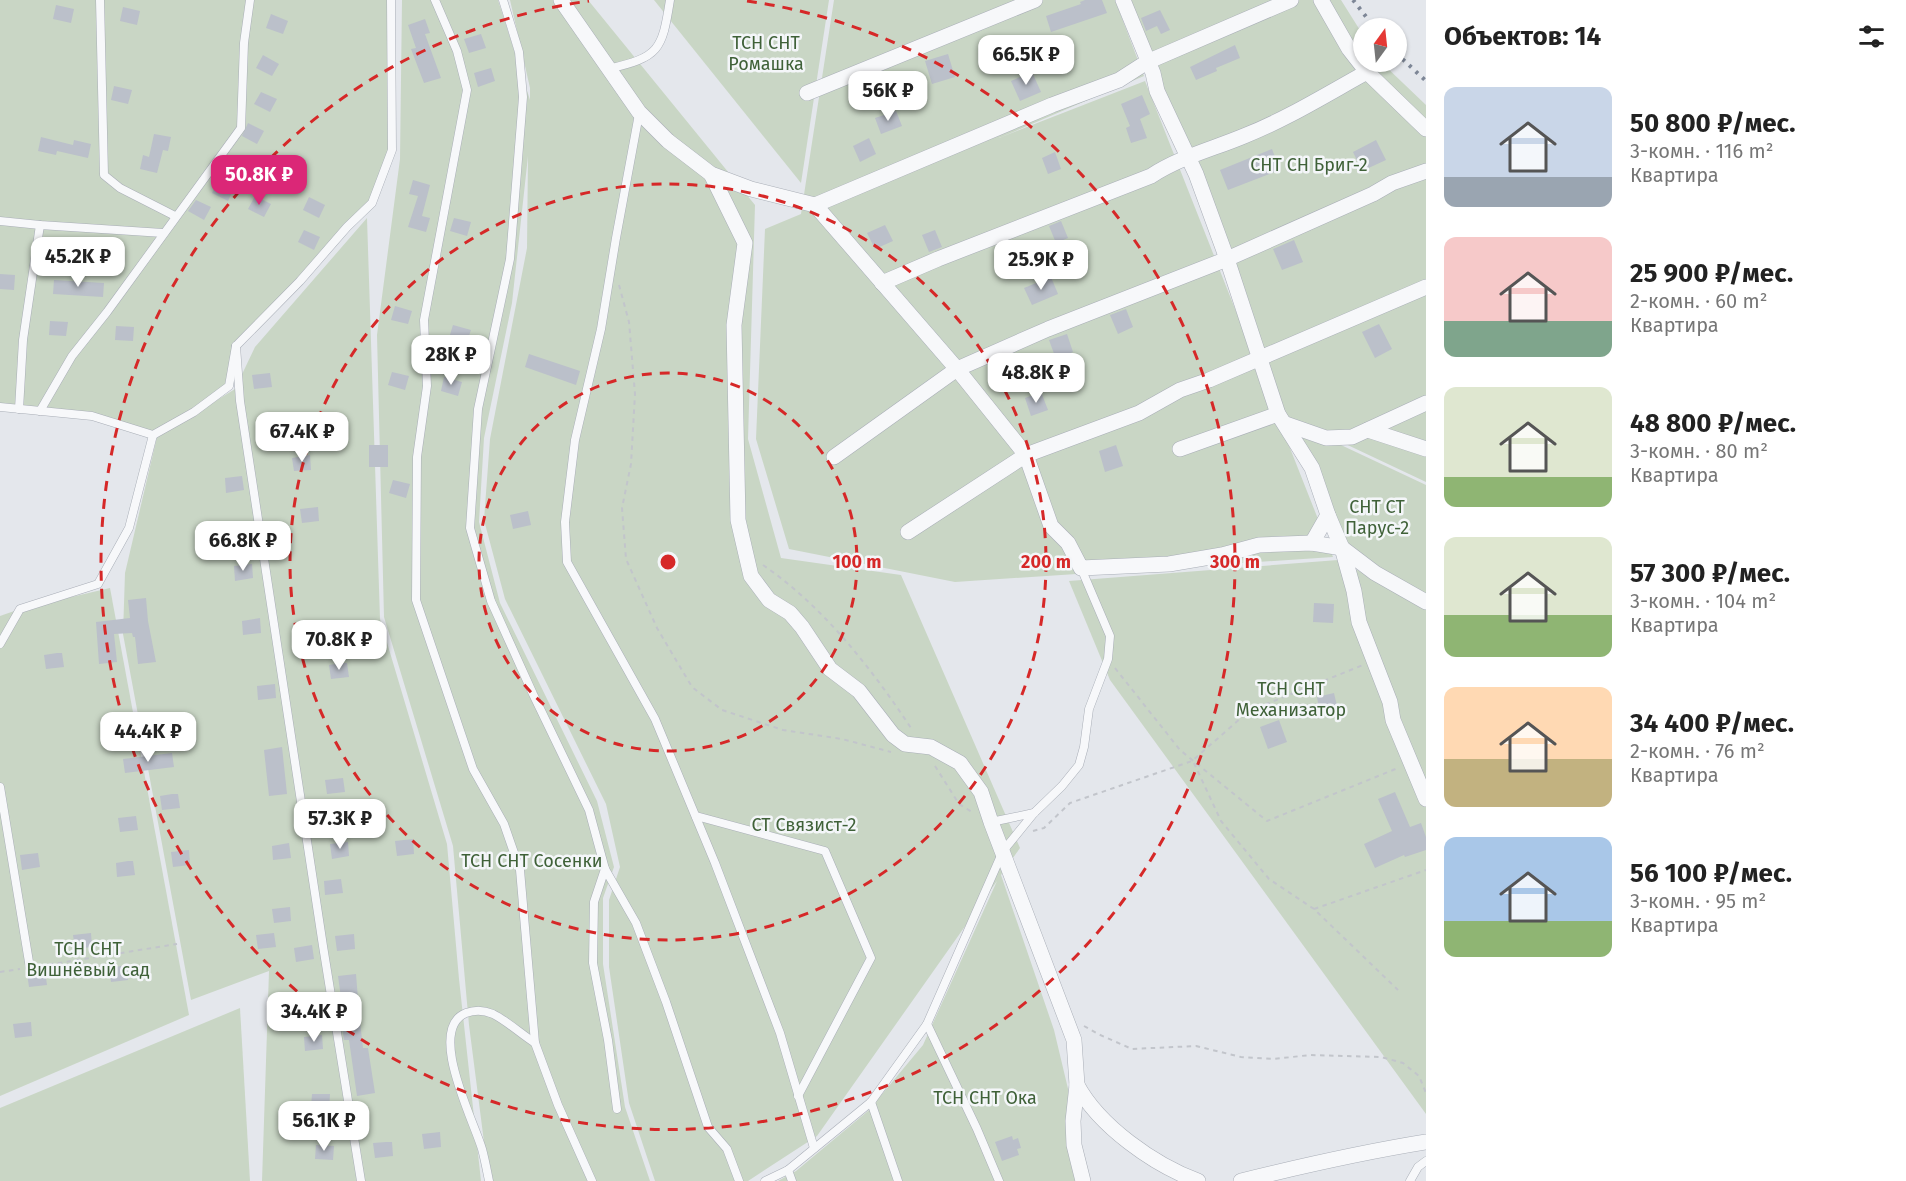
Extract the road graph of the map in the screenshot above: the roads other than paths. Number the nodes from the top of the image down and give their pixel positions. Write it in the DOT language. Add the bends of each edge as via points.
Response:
graph roads {
  1 [pos="100,0"];
  2 [pos="249,0"];
  3 [pos="391,0"];
  4 [pos="435,0"];
  5 [pos="503,0"];
  6 [pos="561,0"];
  7 [pos="670,0"];
  8 [pos="1035,0"];
  9 [pos="1123,0"];
  10 [pos="1291,0"];
  11 [pos="1321,0"];
  12 [pos="1353,54"];
  13 [pos="1147,62"];
  14 [pos="608,69"];
  15 [pos="1367,72"];
  16 [pos="807,93"];
  17 [pos="639,112"];
  18 [pos="1426,129"];
  19 [pos="1187,158"];
  20 [pos="1426,171"];
  21 [pos="711,174"];
  22 [pos="815,205"];
  23 [pos="175,216"];
  24 [pos="0,221"];
  25 [pos="40,225"];
  26 [pos="163,233"];
  27 [pos="1227,259"];
  28 [pos="882,283"];
  29 [pos="1426,286"];
  30 [pos="236,346"];
  31 [pos="1260,357"];
  32 [pos="957,369"];
  33 [pos="1426,403"];
  34 [pos="0,407"];
  35 [pos="20,409"];
  36 [pos="40,411"];
  37 [pos="1282,419"];
  38 [pos="1368,430"];
  39 [pos="153,435"];
  40 [pos="1426,449"];
  41 [pos="1180,450"];
  42 [pos="1026,455"];
  43 [pos="834,457"];
  44 [pos="1328,515"];
  45 [pos="908,532"];
  46 [pos="1312,543"];
  47 [pos="1342,548"];
  48 [pos="1081,567"];
  49 [pos="1426,602"];
  50 [pos="0,644"];
  51 [pos="0,788"];
  52 [pos="1426,799"];
  53 [pos="1034,813"];
  54 [pos="696,816"];
  55 [pos="991,822"];
  56 [pos="1003,851"];
  57 [pos="605,869"];
  58 [pos="30,968"];
  59 [pos="927,1024"];
  60 [pos="535,1043"];
  61 [pos="1077,1085"];
  62 [pos="798,1096"];
  63 [pos="871,1102"];
  64 [pos="617,1109"];
  65 [pos="1426,1143"];
  66 [pos="814,1148"];
  67 [pos="1426,1161"];
  68 [pos="788,1170"];
  69 [pos="361,1181"];
  70 [pos="489,1181"];
  71 [pos="592,1181"];
  72 [pos="739,1181"];
  73 [pos="765,1181"];
  74 [pos="792,1181"];
  75 [pos="898,1181"];
  76 [pos="999,1181"];
  77 [pos="1083,1181"];
  78 [pos="1198,1181"];
  79 [pos="1241,1181"];
  80 [pos="1410,1181"];
  1 -- 23 [label="lane" via="104,175 120,188"];
  2 -- 23 [label="lane" via="241,128"];
  3 -- 30 [label="lane" via="392,150 372,203"];
  4 -- 60 [label="lane" via="457,51 467,90 424,320 427,386 417,458 416,600 473,769 504,824 520,870"];
  5 -- 57 [label="lane" via="519,52 523,97 510,259 478,409 470,528 491,601 589,810"];
  6 -- 14 [label="street"];
  7 -- 14 [label="lane" via="665,35 656,51 638,62"];
  8 -- 16 [label="street"];
  9 -- 13 [label="street"];
  10 -- 13 [label="street"];
  11 -- 12 [label="street"];
  13 -- 19 [label="street"];
  13 -- 22 [label="street" via="1119,80"];
  14 -- 17 [label="street"];
  15 -- 18 [label="street"];
  15 -- 19 [label="street" via="1246,136"];
  17 -- 21 [label="street" via="668,141"];
  17 -- 54 [label="lane" via="601,329 575,440 565,522 567,562 655,719"];
  19 -- 27 [label="street"];
  19 -- 28 [label="street" via="1151,176"];
  20 -- 27 [label="street"];
  21 -- 22 [label="street"];
  21 -- 55 [label="street" via="745,243 734,325 737,497 738,520 751,576 769,600 790,613 830,669 859,691 893,735 905,744 931,747 960,763 981,792"];
  22 -- 28 [label="street"];
  23 -- 26 [label="lane"];
  24 -- 25 [label="lane"];
  25 -- 26 [label="lane"];
  25 -- 35 [label="lane" via="23,340"];
  26 -- 36 [label="lane" via="72,356"];
  27 -- 31 [label="street"];
  27 -- 32 [label="street"];
  28 -- 32 [label="street"];
  29 -- 31 [label="street"];
  30 -- 39 [label="lane" via="229,386"];
  30 -- 69 [label="lane" via="240,401"];
  31 -- 37 [label="street"];
  31 -- 42 [label="street" via="1180,390 1139,413"];
  32 -- 42 [label="street"];
  32 -- 43 [label="street"];
  33 -- 38 [label="street"];
  34 -- 35 [label="lane"];
  35 -- 36 [label="lane"];
  36 -- 39 [label="lane" via="92,416"];
  37 -- 38 [label="street" via="1326,438 1352,437"];
  37 -- 41 [label="street"];
  37 -- 44 [label="street" via="1312,468"];
  38 -- 40 [label="street"];
  39 -- 50 [label="lane" via="129,528 98,584 20,609"];
  42 -- 45 [label="street"];
  42 -- 48 [label="street" via="1051,526 1068,543"];
  44 -- 46 [label="street"];
  44 -- 47 [label="street"];
  46 -- 47 [label="street"];
  46 -- 48 [label="street" via="1260,545 1169,564"];
  47 -- 49 [label="street" via="1375,573"];
  47 -- 52 [label="street" via="1359,622"];
  48 -- 53 [label="lane" via="1110,636 1108,659 1089,709 1079,765"];
  51 -- 58 [label="lane"];
  53 -- 55 [label="lane"];
  53 -- 56 [label="lane"];
  54 -- 62 [label="lane" via="780,1033"];
  54 -- 62 [label="lane" via="825,851 871,958"];
  55 -- 56 [label="street"];
  56 -- 59 [label="lane"];
  56 -- 61 [label="street" via="1074,1040"];
  57 -- 64 [label="lane" via="594,902 592,963"];
  57 -- 72 [label="lane" via="636,923 708,1127 727,1149"];
  59 -- 63 [label="lane"];
  59 -- 76 [label="lane"];
  60 -- 70 [label="lane" via="483,1011 472,1011 453,1022 452,1062 483,1150"];
  60 -- 71 [label="lane"];
  61 -- 77 [label="street" via="1073,1121"];
  61 -- 78 [label="street" via="1085,1101 1120,1134 1175,1172"];
  62 -- 66 [label="lane"];
  63 -- 66 [label="lane"];
  63 -- 75 [label="lane"];
  65 -- 79 [label="street"];
  66 -- 68 [label="lane"];
  67 -- 80 [label="lane"];
  68 -- 73 [label="lane"];
  68 -- 74 [label="lane"];
}
